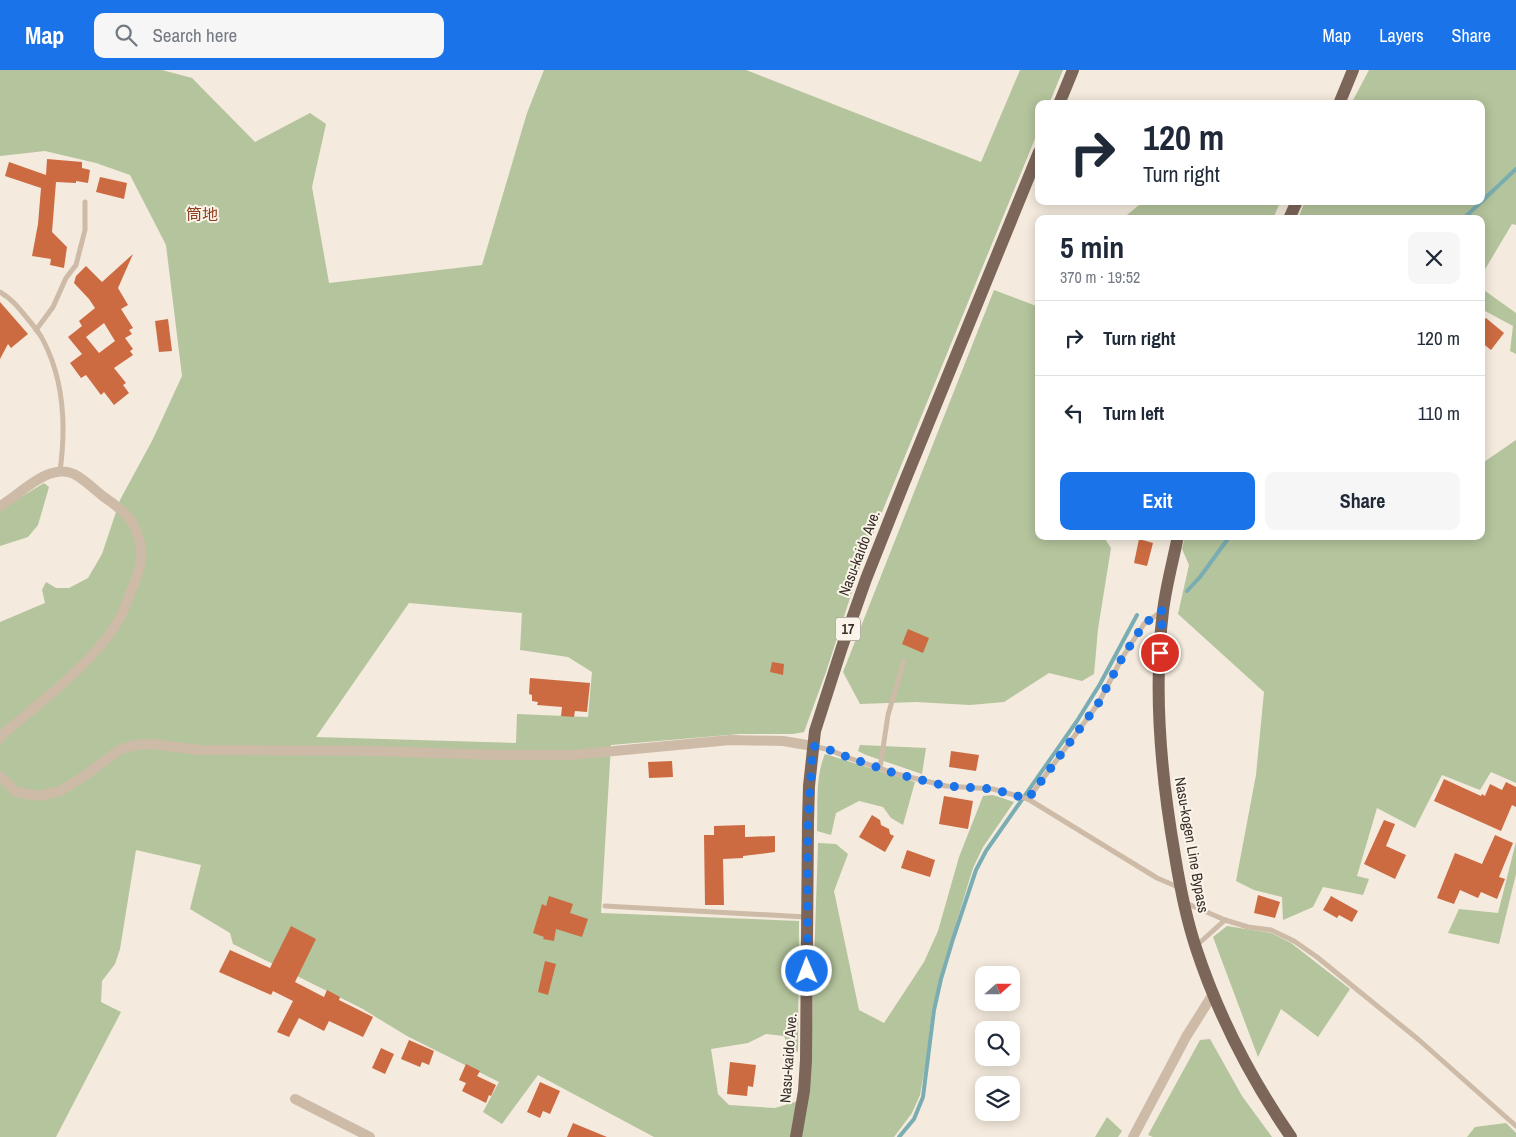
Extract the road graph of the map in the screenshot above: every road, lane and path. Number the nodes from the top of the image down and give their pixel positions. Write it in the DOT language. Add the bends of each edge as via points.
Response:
graph roads {
  1 [pos="1072,70"];
  2 [pos="1353,70"];
  3 [pos="1061,100"];
  4 [pos="1341,100"];
  5 [pos="1035,162"];
  6 [pos="85,202"];
  7 [pos="0,292"];
  8 [pos="36,330"];
  9 [pos="60,471"];
  10 [pos="0,506"];
  11 [pos="1177,540"];
  12 [pos="1163,610"];
  13 [pos="904,661"];
  14 [pos="0,739"];
  15 [pos="813,746"];
  16 [pos="880,768"];
  17 [pos="0,776"];
  18 [pos="1028,799"];
  19 [pos="1181,889"];
  20 [pos="1183,902"];
  21 [pos="605,906"];
  22 [pos="806,917"];
  23 [pos="1225,920"];
  24 [pos="1195,947"];
  25 [pos="1213,994"];
  26 [pos="295,1099"];
  27 [pos="1516,1126"];
  28 [pos="370,1137"];
  29 [pos="796,1137"];
  30 [pos="1133,1137"];
  31 [pos="1291,1137"];
  1 -- 3 [label="main road"];
  2 -- 4 [label="main road"];
  5 -- 15 [label="main road, Nasu-kaido Ave. / 17" via="866,579 815,731"];
  6 -- 8 [label="lane" via="85,230 76,265"];
  7 -- 8 [label="lane" via="17,305"];
  8 -- 9 [label="lane" via="51,358 62,406 64,429"];
  9 -- 10 [label="street" via="34,481"];
  9 -- 14 [label="street" via="74,474 114,504 134,524 143,554 140,572 120,617 95,651"];
  11 -- 12 [label="main road, Nasu-kogen Line Bypass"];
  12 -- 18 [label="lane" via="1144,624 1098,704"];
  12 -- 19 [label="main road, Nasu-kogen Line Bypass" via="1160,740"];
  13 -- 16 [label="lane" via="888,715"];
  15 -- 16 [label="lane"];
  15 -- 17 [label="street" via="783,741 730,740 572,755 494,755 378,750 199,750 152,744 119,750 60,792 38,796 16,792"];
  15 -- 22 [label="main road, Nasu-kaido Ave. / 17"];
  16 -- 18 [label="lane" via="946,786 993,789"];
  18 -- 19 [label="lane" via="1157,878"];
  19 -- 20 [label="main road, Nasu-kogen Line Bypass"];
  20 -- 23 [label="lane"];
  20 -- 24 [label="main road, Nasu-kogen Line Bypass"];
  21 -- 22 [label="lane"];
  22 -- 29 [label="main road, Nasu-kaido Ave. / 17" via="806,1060"];
  23 -- 24 [label="lane"];
  23 -- 27 [label="lane" via="1283,934 1317,957 1419,1040"];
  24 -- 25 [label="main road, Nasu-kogen Line Bypass"];
  25 -- 30 [label="street" via="1186,1037"];
  25 -- 31 [label="main road, Nasu-kogen Line Bypass" via="1252,1074"];
  26 -- 28 [label="street"];
}
